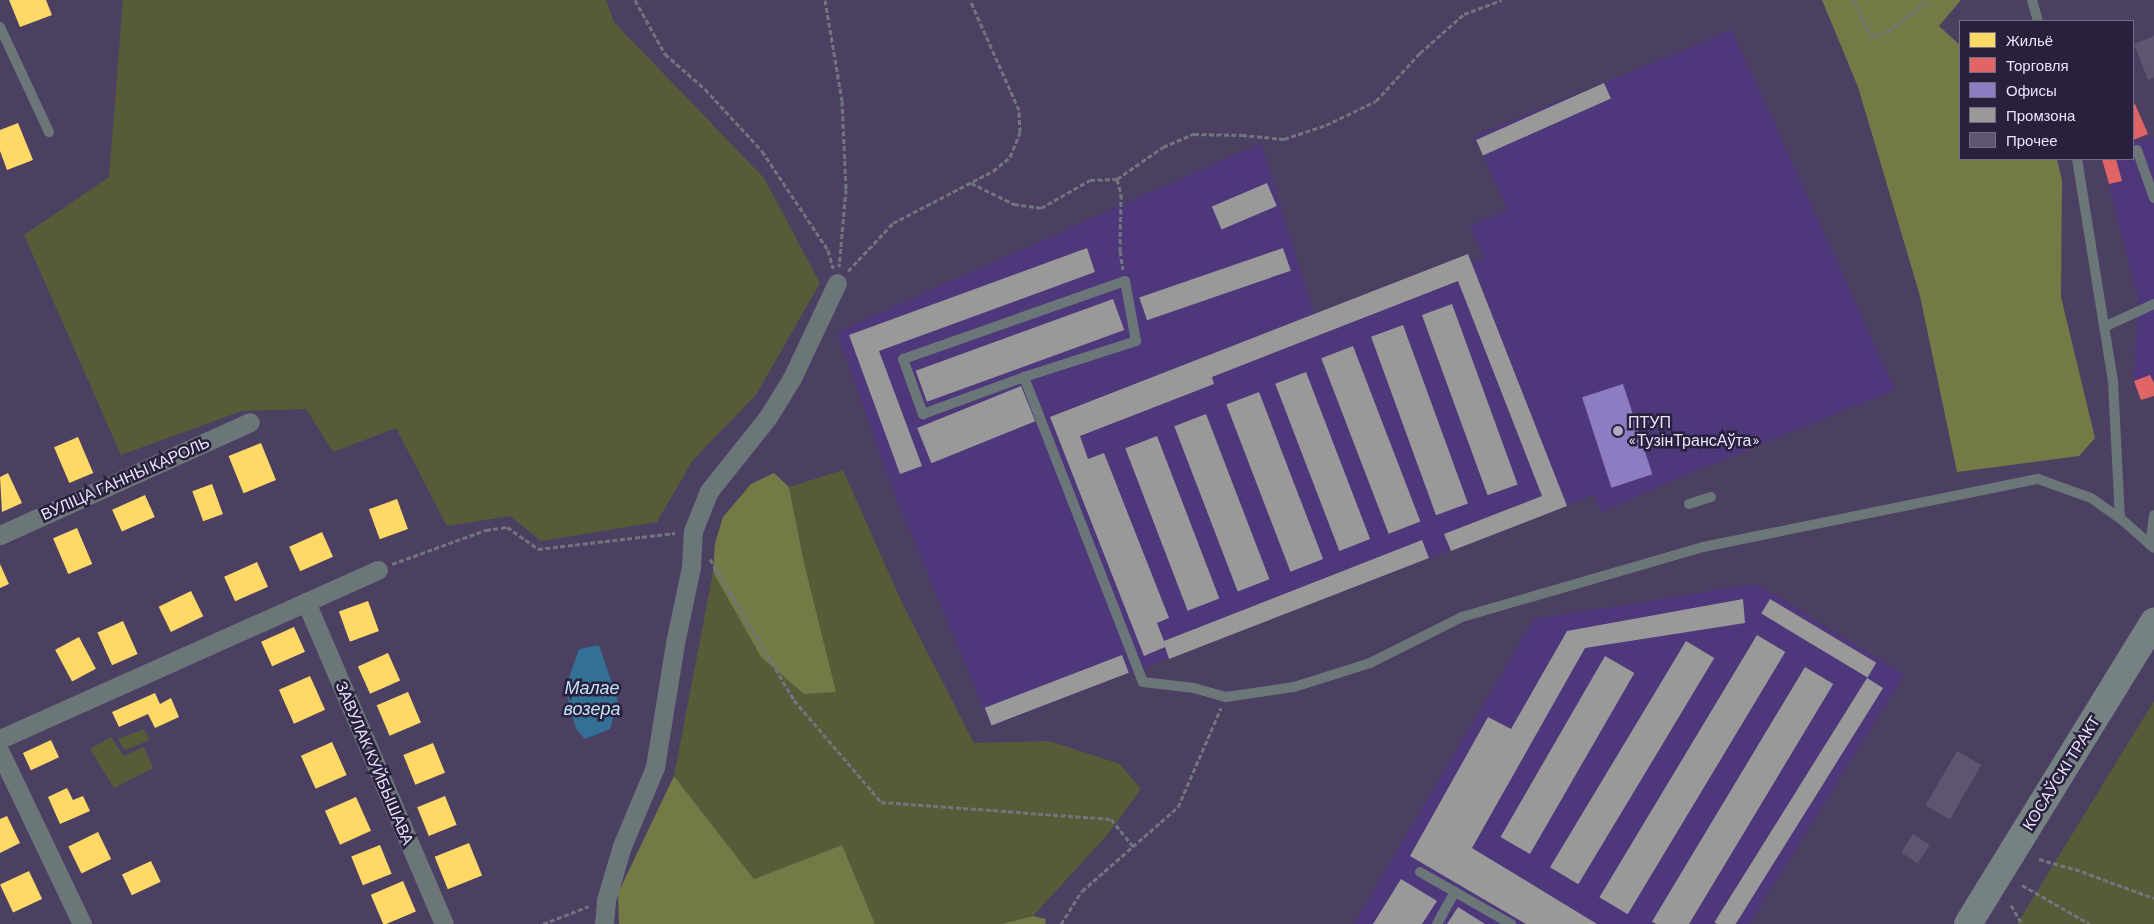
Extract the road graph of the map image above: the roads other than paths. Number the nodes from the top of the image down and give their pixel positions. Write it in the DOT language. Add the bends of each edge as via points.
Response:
graph roads {
  1 [pos="2032,0"];
  2 [pos="2038,20"];
  3 [pos="0,27"];
  4 [pos="49,132"];
  5 [pos="2137,150"];
  6 [pos="2077,160"];
  7 [pos="2154,198"];
  8 [pos="837,283"];
  9 [pos="2154,304"];
  10 [pos="2104,327"];
  11 [pos="1024,377"];
  12 [pos="250,422"];
  13 [pos="1711,497"];
  14 [pos="1689,504"];
  15 [pos="2154,515"];
  16 [pos="2120,518"];
  17 [pos="0,535"];
  18 [pos="2152,547"];
  19 [pos="378,570"];
  20 [pos="306,602"];
  21 [pos="2154,622"];
  22 [pos="0,739"];
  23 [pos="0,752"];
  24 [pos="1420,872"];
  25 [pos="1455,892"];
  26 [pos="82,924"];
  27 [pos="444,924"];
  28 [pos="604,924"];
  29 [pos="1437,924"];
  30 [pos="1511,924"];
  31 [pos="1968,924"];
  1 -- 2 [label="lane"];
  3 -- 4 [label="lane"];
  5 -- 7 [label="lane"];
  6 -- 10 [label="lane"];
  8 -- 28 [label="street" via="792,378 768,417 708,491 693,531 691,567 655,768 622,846 606,900"];
  9 -- 10 [label="lane"];
  10 -- 16 [label="lane" via="2113,380"];
  11 -- 11 [label="lane" via="923,414 903,359 1125,281 1136,341"];
  11 -- 16 [label="lane" via="1144,682 1194,688 1226,697 1302,684 1370,663 1462,617 1703,547 2038,479 2091,498"];
  12 -- 17 [label="street, ВУЛІЦА ГАННЫ КАРОЛЬ"];
  13 -- 14 [label="lane"];
  15 -- 18 [label="lane"];
  16 -- 18 [label="lane"];
  19 -- 20 [label="street"];
  20 -- 22 [label="street"];
  20 -- 27 [label="street, ЗАВУЛАК КУЙБЫШАВА"];
  21 -- 31 [label="main road, КОСАЎСКІ ТРАКТ"];
  23 -- 26 [label="street"];
  24 -- 25 [label="lane"];
  25 -- 29 [label="lane"];
  25 -- 30 [label="lane"];
}
